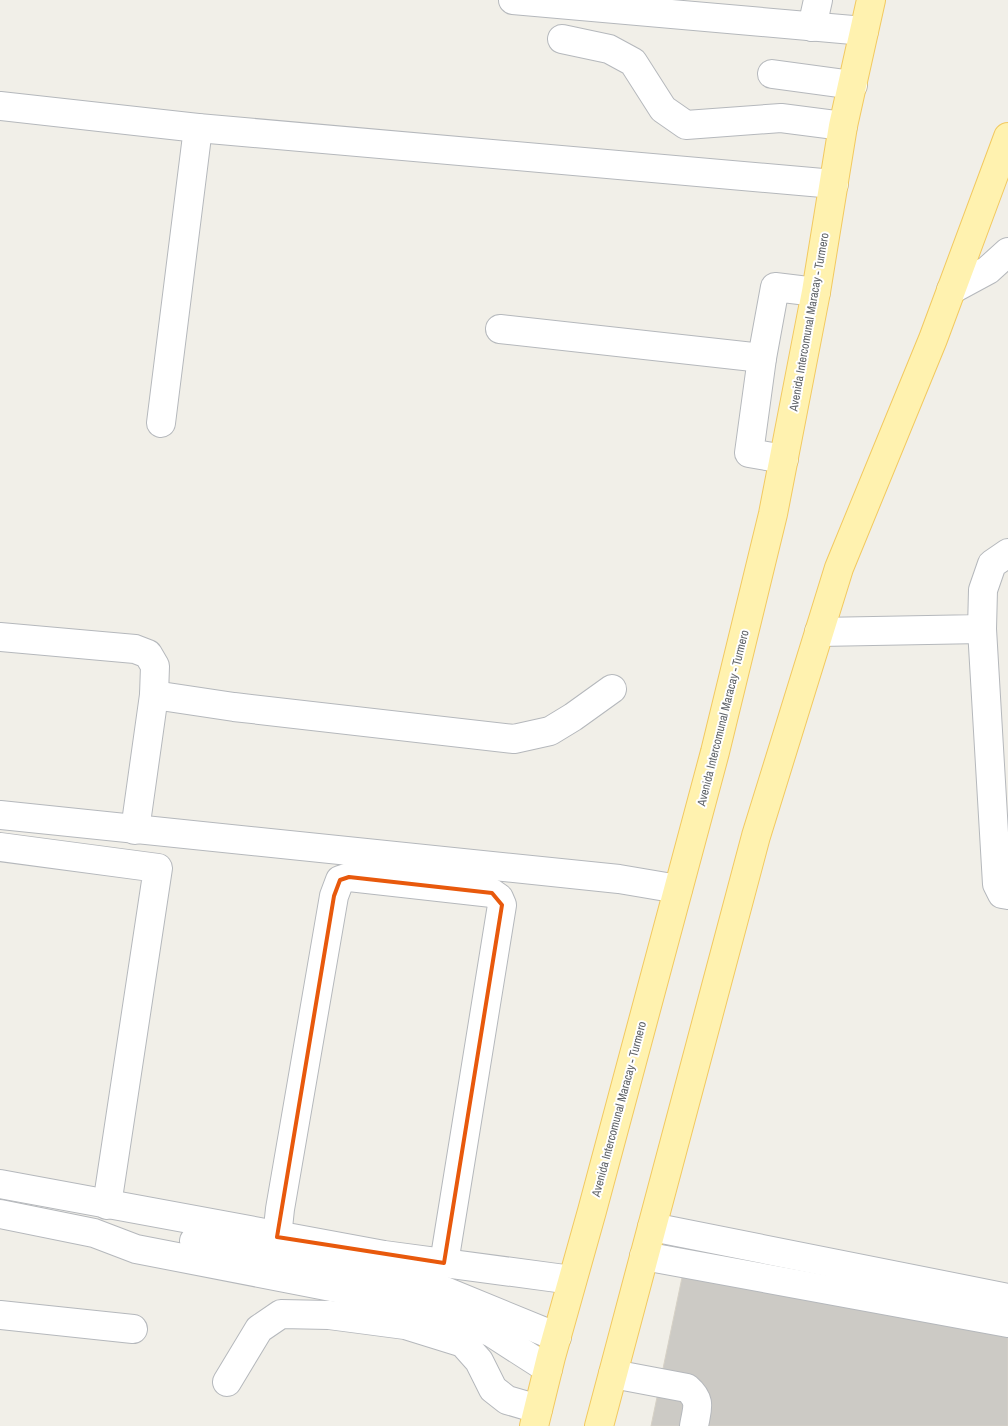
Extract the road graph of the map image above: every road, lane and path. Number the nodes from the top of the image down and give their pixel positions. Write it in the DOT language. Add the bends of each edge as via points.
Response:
graph roads {
  1 [pos="513,0"];
  2 [pos="818,0"];
  3 [pos="871,0"];
  4 [pos="812,27"];
  5 [pos="864,31"];
  6 [pos="562,39"];
  7 [pos="772,74"];
  8 [pos="853,85"];
  9 [pos="0,106"];
  10 [pos="843,126"];
  11 [pos="198,128"];
  12 [pos="1008,137"];
  13 [pos="834,184"];
  14 [pos="1008,252"];
  15 [pos="951,290"];
  16 [pos="816,292"];
  17 [pos="500,329"];
  18 [pos="762,358"];
  19 [pos="161,422"];
  20 [pos="784,459"];
  21 [pos="1008,553"];
  22 [pos="982,628"];
  23 [pos="819,632"];
  24 [pos="0,637"];
  25 [pos="612,689"];
  26 [pos="154,695"];
  27 [pos="0,815"];
  28 [pos="135,830"];
  29 [pos="0,847"];
  30 [pos="678,889"];
  31 [pos="1008,895"];
  32 [pos="0,1184"];
  33 [pos="107,1205"];
  34 [pos="0,1214"];
  35 [pos="652,1227"];
  36 [pos="94,1233"];
  37 [pos="277,1236"];
  38 [pos="644,1256"];
  39 [pos="444,1263"];
  40 [pos="572,1280"];
  41 [pos="1008,1298"];
  42 [pos="0,1315"];
  43 [pos="1008,1324"];
  44 [pos="133,1330"];
  45 [pos="556,1337"];
  46 [pos="548,1369"];
  47 [pos="613,1374"];
  48 [pos="227,1382"];
  49 [pos="536,1418"];
  50 [pos="600,1426"];
  51 [pos="694,1426"];
  1 -- 4 [label="street"];
  2 -- 4 [label="street"];
  3 -- 5 [label="main road, Avenida Intercomunal Maracay - Turmero"];
  4 -- 5 [label="street"];
  5 -- 8 [label="main road, Avenida Intercomunal Maracay - Turmero"];
  6 -- 10 [label="street" via="609,49 633,62 663,109 686,125 781,118"];
  7 -- 8 [label="street"];
  8 -- 10 [label="main road, Avenida Intercomunal Maracay - Turmero"];
  9 -- 11 [label="street"];
  10 -- 13 [label="main road, Avenida Intercomunal Maracay - Turmero"];
  11 -- 13 [label="street"];
  11 -- 19 [label="street"];
  12 -- 15 [label="main road"];
  13 -- 16 [label="main road, Avenida Intercomunal Maracay - Turmero"];
  14 -- 15 [label="street" via="988,270"];
  15 -- 23 [label="main road" via="839,568"];
  16 -- 18 [label="street" via="775,286"];
  16 -- 20 [label="main road, Avenida Intercomunal Maracay - Turmero"];
  17 -- 18 [label="street"];
  18 -- 20 [label="street" via="749,452"];
  20 -- 30 [label="main road, Avenida Intercomunal Maracay - Turmero" via="716,752"];
  21 -- 22 [label="street" via="992,564 982,590"];
  22 -- 23 [label="street"];
  22 -- 31 [label="street" via="997,884 1002,894"];
  23 -- 35 [label="main road" via="756,836"];
  24 -- 26 [label="street" via="135,649 148,654 155,666"];
  25 -- 26 [label="street" via="550,731 514,739"];
  26 -- 28 [label="street"];
  27 -- 28 [label="street"];
  28 -- 30 [label="street" via="618,879"];
  29 -- 33 [label="street" via="158,868"];
  30 -- 40 [label="main road, Avenida Intercomunal Maracay - Turmero"];
  32 -- 33 [label="street"];
  33 -- 37 [label="street"];
  34 -- 36 [label="street"];
  35 -- 38 [label="main road"];
  35 -- 41 [label="street"];
  36 -- 45 [label="street" via="137,1230 435,1287"];
  36 -- 46 [label="street" via="136,1249 429,1306 492,1333"];
  37 -- 39 [label="street"];
  37 -- 39 [label="street" via="334,896 340,880 349,877 492,894 500,898 502,905"];
  38 -- 43 [label="street"];
  38 -- 47 [label="main road"];
  39 -- 40 [label="street"];
  40 -- 45 [label="main road, Avenida Intercomunal Maracay - Turmero"];
  42 -- 44 [label="street"];
  45 -- 46 [label="main road, Avenida Intercomunal Maracay - Turmero"];
  46 -- 49 [label="main road, Avenida Intercomunal Maracay - Turmero"];
  47 -- 50 [label="main road"];
  47 -- 51 [label="street" via="687,1388 696,1395 698,1403"];
  48 -- 49 [label="street" via="259,1329 281,1314 329,1315 405,1325 463,1343 479,1361 493,1389"];
}
